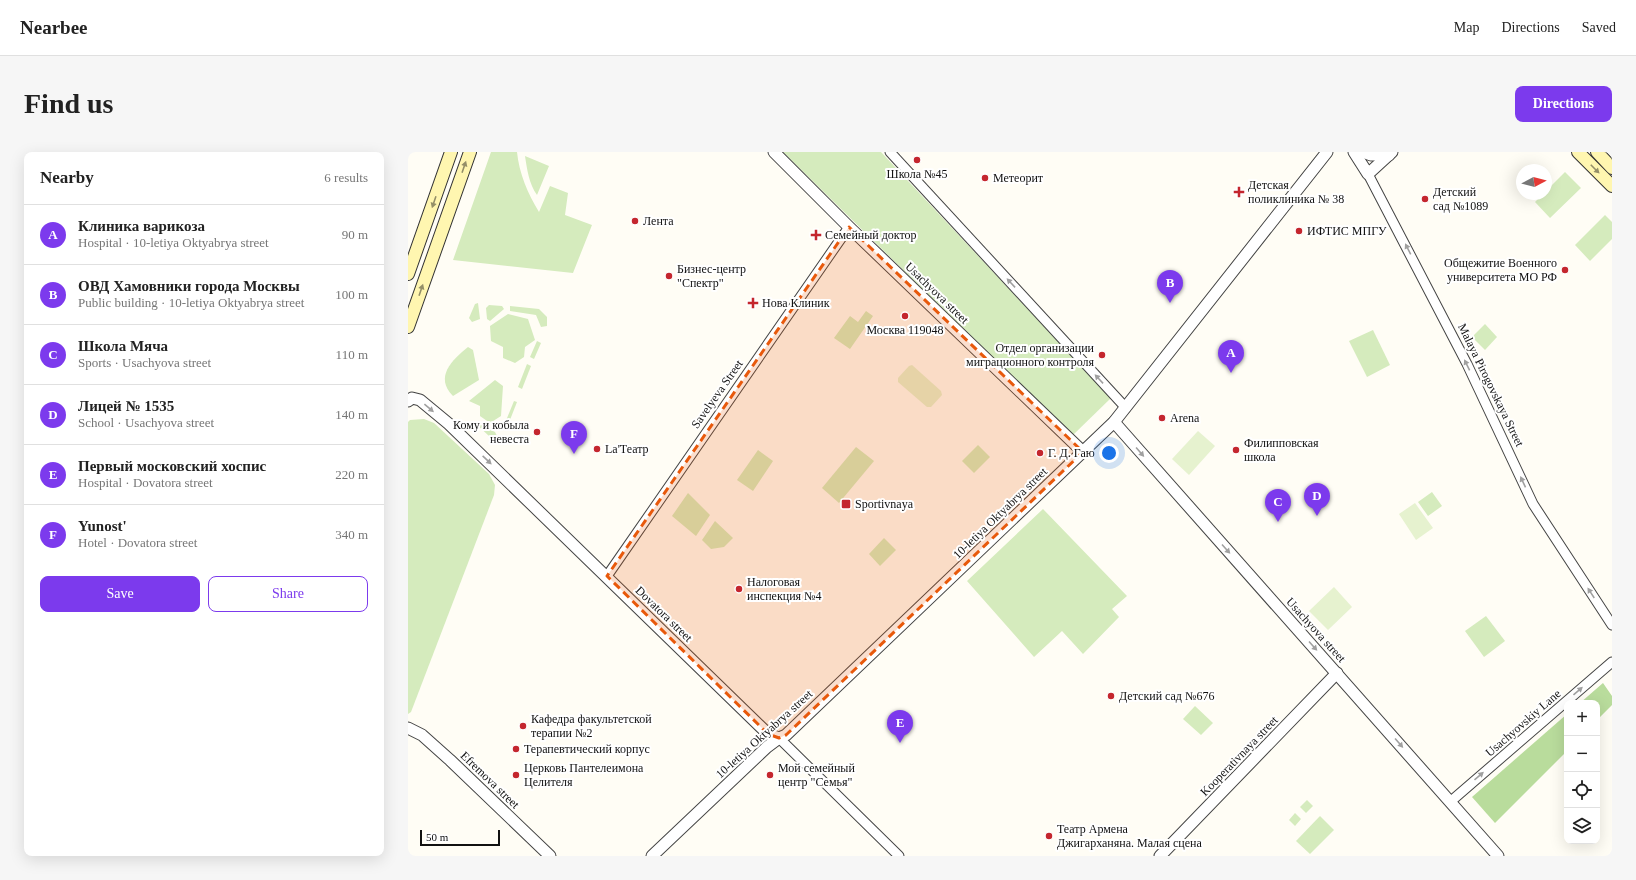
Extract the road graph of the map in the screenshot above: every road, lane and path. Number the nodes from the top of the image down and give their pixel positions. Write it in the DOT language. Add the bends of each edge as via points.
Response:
graph roads {
  1 [pos="451,152"];
  2 [pos="470,152"];
  3 [pos="774,152"];
  4 [pos="890,152"];
  5 [pos="1327,152"];
  6 [pos="1354,152"];
  7 [pos="1363,152"];
  8 [pos="1578,152"];
  9 [pos="1596,152"];
  10 [pos="1391,153"];
  11 [pos="1612,168"];
  12 [pos="1368,174"];
  13 [pos="1612,186"];
  14 [pos="849,227"];
  15 [pos="408,274"];
  16 [pos="408,327"];
  17 [pos="408,401"];
  18 [pos="1126,408"];
  19 [pos="1114,422"];
  20 [pos="1083,452"];
  21 [pos="607,576"];
  22 [pos="1612,625"];
  23 [pos="1612,662"];
  24 [pos="1337,673"];
  25 [pos="408,728"];
  26 [pos="779,738"];
  27 [pos="1450,802"];
  28 [pos="550,856"];
  29 [pos="652,856"];
  30 [pos="899,856"];
  31 [pos="1160,856"];
  32 [pos="1498,856"];
  1 -- 15 [label="main road, one-way"];
  16 -- 2 [label="main road, one-way"];
  3 -- 14 [label="street, Usachyova street"];
  18 -- 4 [label="street, one-way"];
  5 -- 18 [label="street, 10-letiya Oktyabrya street"];
  6 -- 12 [label="street, Malaya Pirogovskaya Street"];
  7 -- 10 [label="street" via="1371,155"];
  8 -- 13 [label="main road, one-way"];
  9 -- 11 [label="main road"];
  10 -- 12 [label="street"];
  22 -- 12 [label="street, Malaya Pirogovskaya Street, one-way" via="1533,504 1467,364"];
  14 -- 20 [label="street, Usachyova street"];
  14 -- 21 [label="street, Savelyeva Street"];
  17 -- 21 [label="street, Dovatora street, one-way" via="412,398 420,400 449,424"];
  18 -- 19 [label="street, 10-letiya Oktyabrya street"];
  19 -- 20 [label="street, 10-letiya Oktyabrya street"];
  19 -- 24 [label="street, Usachyova street, one-way"];
  20 -- 26 [label="street, 10-letiya Oktyabrya street" via="786,735"];
  21 -- 26 [label="street, Dovatora street" via="768,734"];
  27 -- 23 [label="street, Usachyovskiy Lane, one-way"];
  24 -- 27 [label="street, Usachyova street, one-way"];
  24 -- 31 [label="street, Kooperativnaya street"];
  25 -- 28 [label="street, Efremova street" via="422,735 450,760"];
  26 -- 29 [label="street, 10-letiya Oktyabrya street"];
  26 -- 30 [label="street, Dovatora street"];
  27 -- 32 [label="street, Usachyova street"];
}
